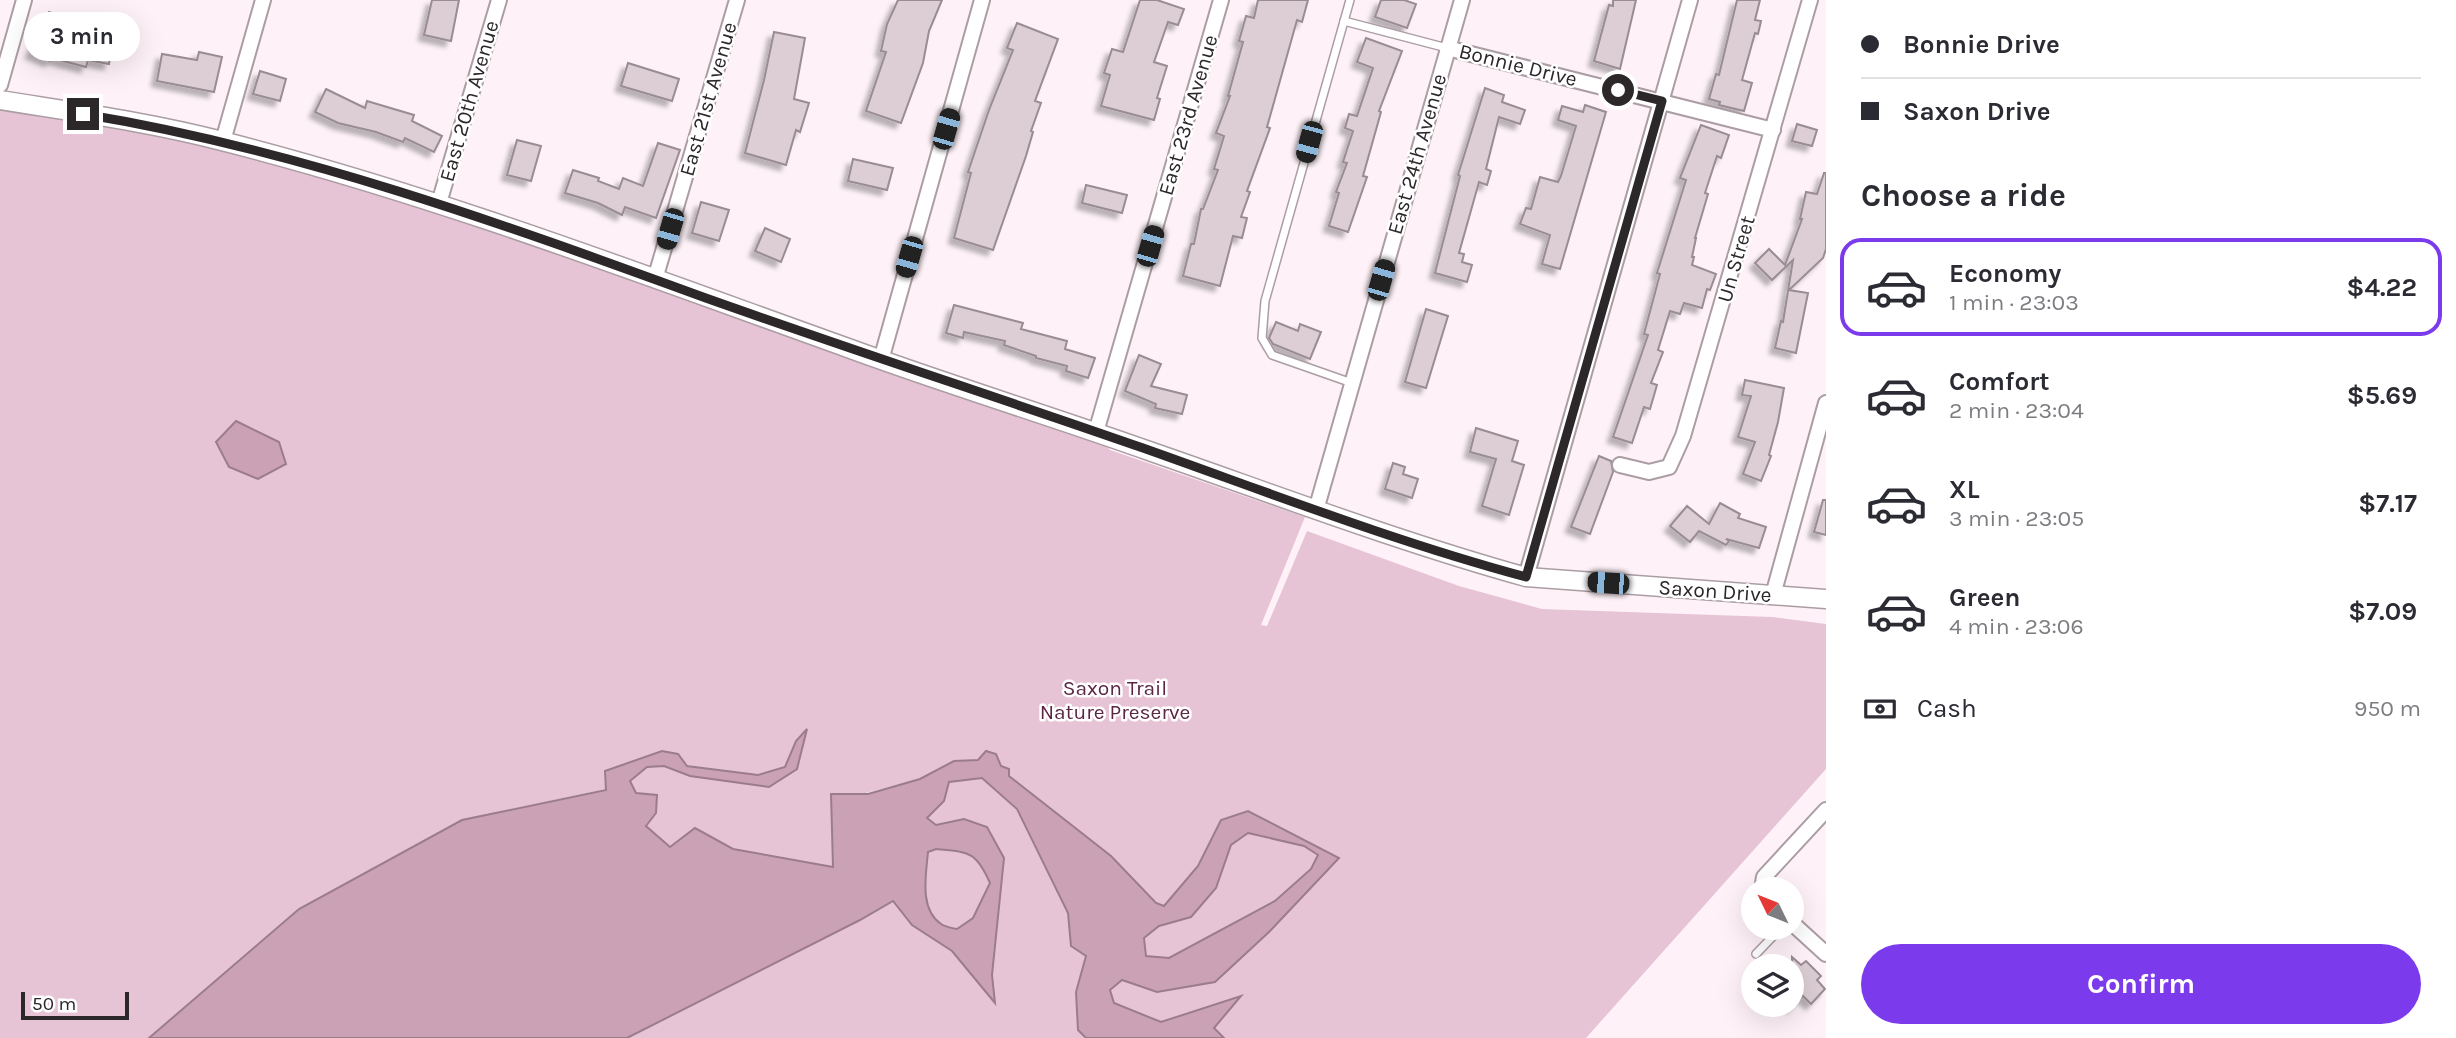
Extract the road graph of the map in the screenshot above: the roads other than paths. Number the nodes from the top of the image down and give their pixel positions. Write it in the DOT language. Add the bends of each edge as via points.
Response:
graph roads {
  1 [pos="24,0"];
  2 [pos="264,0"];
  3 [pos="499,0"];
  4 [pos="737,0"];
  5 [pos="982,0"];
  6 [pos="1221,0"];
  7 [pos="1350,0"];
  8 [pos="1462,0"];
  9 [pos="1690,0"];
  10 [pos="1810,0"];
  11 [pos="1344,21"];
  12 [pos="1447,48"];
  13 [pos="0,85"];
  14 [pos="0,100"];
  15 [pos="1662,101"];
  16 [pos="1773,130"];
  17 [pos="223,141"];
  18 [pos="439,203"];
  19 [pos="655,279"];
  20 [pos="881,360"];
  21 [pos="1352,383"];
  22 [pos="1826,403"];
  23 [pos="1096,432"];
  24 [pos="1620,465"];
  25 [pos="1316,510"];
  26 [pos="1526,577"];
  27 [pos="1773,595"];
  28 [pos="1826,599"];
  29 [pos="1826,810"];
  30 [pos="1764,877"];
  31 [pos="1804,933"];
  32 [pos="1769,940"];
  33 [pos="1824,949"];
  34 [pos="1756,954"];
  1 -- 13 [label="street"];
  2 -- 17 [label="street"];
  3 -- 18 [label="street, East 20th Avenue"];
  4 -- 19 [label="street, East 21st Avenue"];
  5 -- 20 [label="street"];
  6 -- 23 [label="street, East 23rd Avenue"];
  7 -- 11 [label="lane"];
  8 -- 12 [label="street, East 24th Avenue"];
  9 -- 15 [label="street"];
  10 -- 16 [label="street, Un Street"];
  11 -- 12 [label="lane, Bonnie Drive"];
  11 -- 21 [label="lane" via="1265,301 1262,338 1272,355"];
  12 -- 15 [label="street, Bonnie Drive"];
  12 -- 21 [label="street, East 24th Avenue"];
  14 -- 17 [label="street, Saxon Drive"];
  15 -- 16 [label="street, Bonnie Drive"];
  15 -- 26 [label="street"];
  16 -- 24 [label="street, Un Street" via="1684,436 1669,467 1649,472"];
  17 -- 18 [label="street, Saxon Drive"];
  18 -- 19 [label="street, Saxon Drive"];
  19 -- 20 [label="street, Saxon Drive"];
  20 -- 23 [label="street, Saxon Drive"];
  21 -- 25 [label="street, East 24th Avenue"];
  22 -- 27 [label="street"];
  23 -- 25 [label="street, Saxon Drive"];
  25 -- 26 [label="street, Saxon Drive"];
  26 -- 27 [label="street, Saxon Drive"];
  27 -- 28 [label="street, Saxon Drive"];
  29 -- 30 [label="street"];
  31 -- 33 [label="street"];
  32 -- 34 [label="lane"];
}
